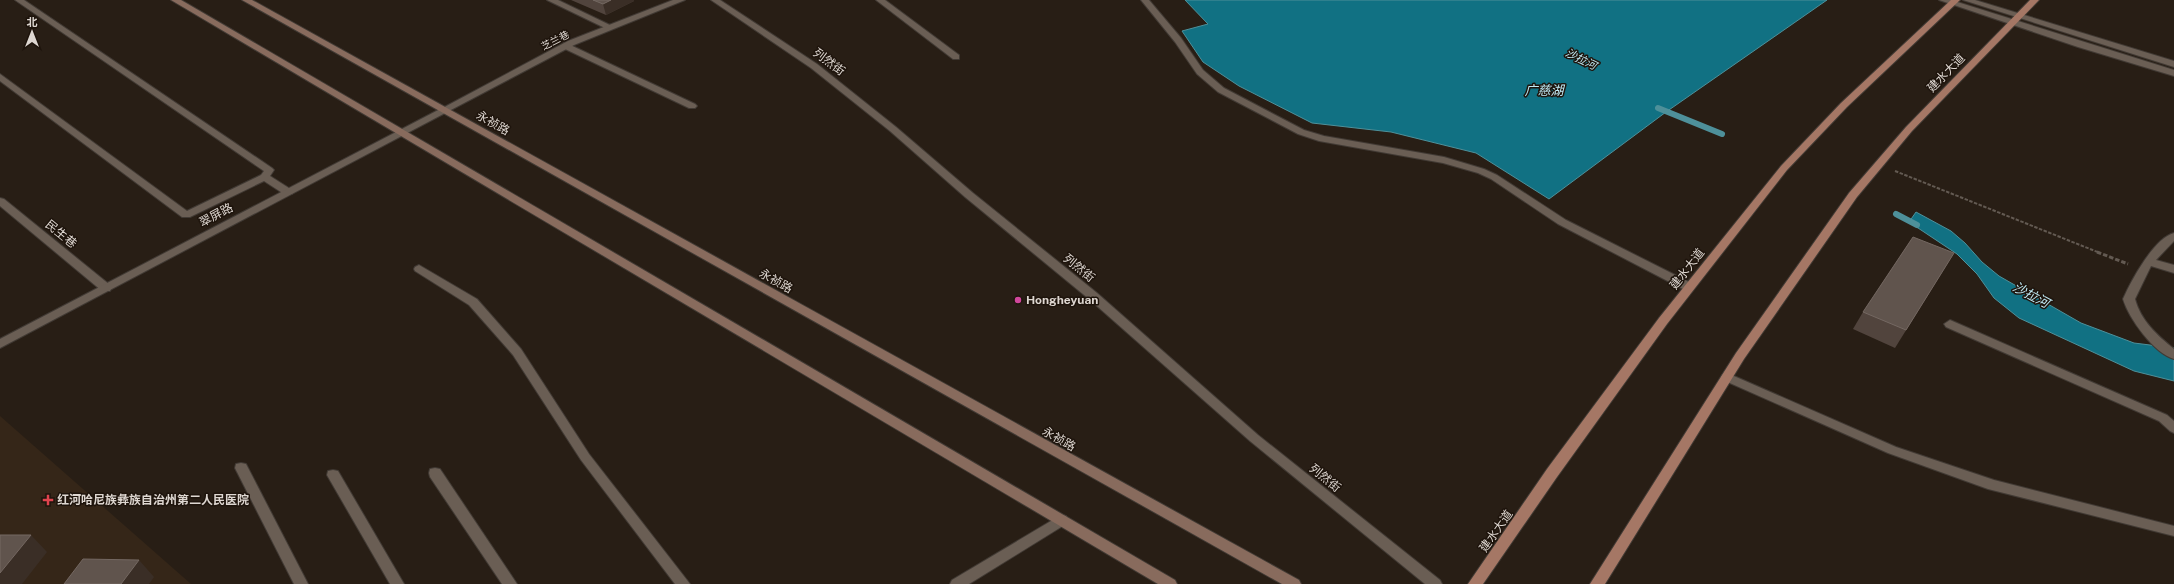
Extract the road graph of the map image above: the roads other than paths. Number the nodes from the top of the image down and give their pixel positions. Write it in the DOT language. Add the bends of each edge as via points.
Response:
graph roads {
  1 [pos="19,0"];
  2 [pos="175,0"];
  3 [pos="246,0"];
  4 [pos="551,0"];
  5 [pos="681,0"];
  6 [pos="715,0"];
  7 [pos="880,0"];
  8 [pos="1145,0"];
  9 [pos="1967,0"];
  10 [pos="2035,0"];
  11 [pos="1950,1"];
  12 [pos="2015,20"];
  13 [pos="610,27"];
  14 [pos="566,46"];
  15 [pos="956,57"];
  16 [pos="2174,64"];
  17 [pos="2174,73"];
  18 [pos="0,77"];
  19 [pos="692,106"];
  20 [pos="444,110"];
  21 [pos="401,133"];
  22 [pos="265,176"];
  23 [pos="288,192"];
  24 [pos="0,201"];
  25 [pos="2174,236"];
  26 [pos="2146,266"];
  27 [pos="419,269"];
  28 [pos="2174,269"];
  29 [pos="1689,287"];
  30 [pos="106,288"];
  31 [pos="1950,324"];
  32 [pos="0,344"];
  33 [pos="2174,355"];
  34 [pos="1727,377"];
  35 [pos="2169,416"];
  36 [pos="2174,428"];
  37 [pos="241,468"];
  38 [pos="435,473"];
  39 [pos="334,475"];
  40 [pos="1061,520"];
  41 [pos="2174,531"];
  42 [pos="301,584"];
  43 [pos="398,584"];
  44 [pos="510,584"];
  45 [pos="683,584"];
  46 [pos="957,584"];
  47 [pos="1170,584"];
  48 [pos="1294,584"];
  49 [pos="1435,584"];
  50 [pos="1475,584"];
  51 [pos="1597,584"];
  1 -- 22 [label="street" via="269,170"];
  2 -- 21 [label="main road"];
  3 -- 20 [label="main road, 永祯路"];
  4 -- 13 [label="street"];
  5 -- 13 [label="street, 芝兰巷"];
  6 -- 49 [label="street, 列然街" via="814,66 893,129 1093,296 1254,438"];
  7 -- 15 [label="street"];
  8 -- 29 [label="street" via="1200,72 1221,90 1301,132 1322,139 1444,160 1481,171 1578,232"];
  9 -- 12 [label="street"];
  10 -- 12 [label="main road, 建水大道"];
  11 -- 12 [label="street"];
  11 -- 29 [label="main road, 建水大道" via="1844,104 1784,168"];
  12 -- 16 [label="street"];
  12 -- 17 [label="street"];
  12 -- 34 [label="main road, 建水大道" via="1909,129 1853,195"];
  13 -- 14 [label="street, 芝兰巷"];
  14 -- 19 [label="street"];
  14 -- 20 [label="street, 芝兰巷"];
  18 -- 22 [label="street" via="186,215"];
  20 -- 21 [label="street, 翠屏路"];
  20 -- 48 [label="main road, 永祯路"];
  21 -- 23 [label="street, 翠屏路"];
  21 -- 40 [label="main road"];
  22 -- 23 [label="street"];
  23 -- 30 [label="street, 翠屏路"];
  24 -- 30 [label="street, 民生巷"];
  25 -- 26 [label="street"];
  26 -- 28 [label="street"];
  26 -- 33 [label="street" via="2129,299 2130,306 2157,341"];
  27 -- 45 [label="street" via="473,302 517,352 585,457"];
  29 -- 50 [label="main road, 建水大道" via="1556,466"];
  30 -- 32 [label="street, 翠屏路"];
  31 -- 35 [label="street"];
  34 -- 41 [label="street" via="1892,450 1993,485"];
  34 -- 51 [label="main road, 建水大道"];
  35 -- 36 [label="street"];
  37 -- 42 [label="street"];
  38 -- 44 [label="street"];
  39 -- 43 [label="street"];
  40 -- 46 [label="street"];
  40 -- 47 [label="main road"];
}
